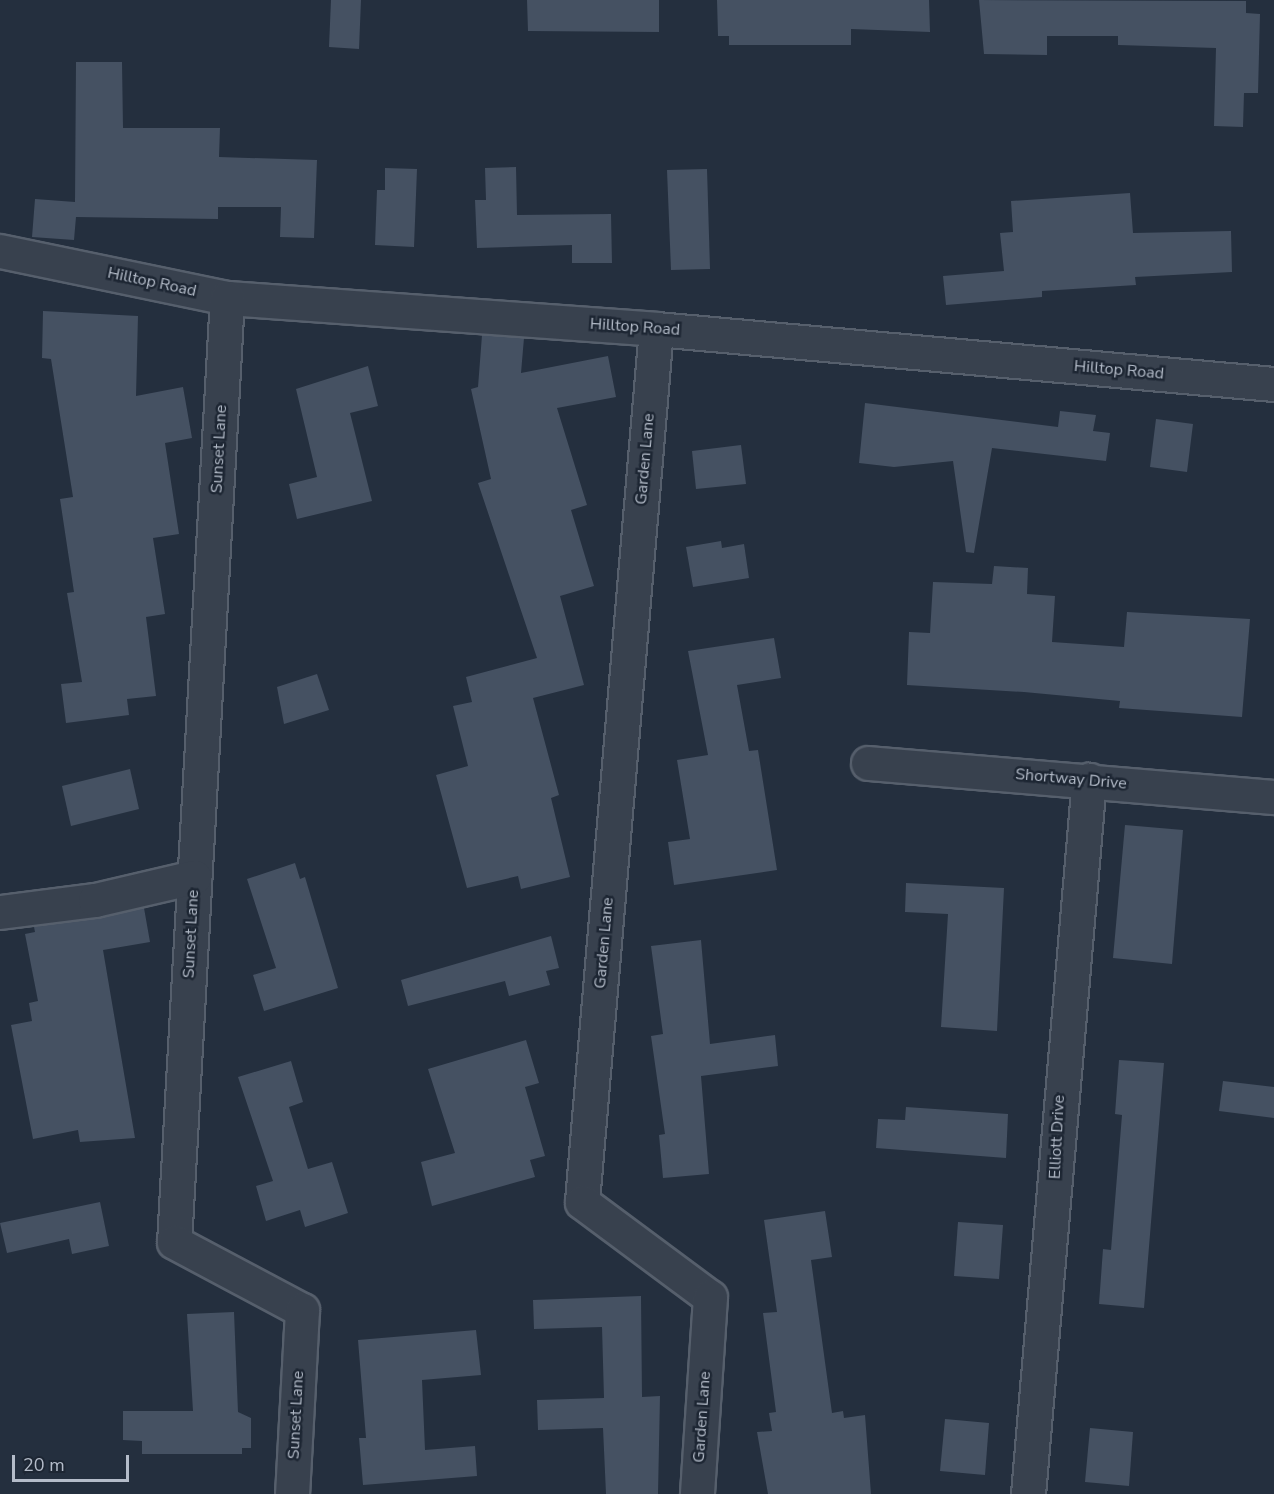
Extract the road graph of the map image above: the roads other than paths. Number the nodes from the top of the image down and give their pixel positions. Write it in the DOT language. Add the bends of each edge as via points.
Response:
graph roads {
  1 [pos="0,251"];
  2 [pos="227,298"];
  3 [pos="656,329"];
  4 [pos="1274,384"];
  5 [pos="867,763"];
  6 [pos="1089,780"];
  7 [pos="1274,797"];
  8 [pos="194,877"];
  9 [pos="0,912"];
  10 [pos="292,1494"];
  11 [pos="697,1494"];
  12 [pos="1028,1494"];
  1 -- 2 [label="street, Hilltop Road"];
  2 -- 3 [label="street, Hilltop Road"];
  2 -- 8 [label="street, Sunset Lane"];
  3 -- 4 [label="street, Hilltop Road"];
  3 -- 11 [label="street, Garden Lane" via="582,1202 710,1297"];
  5 -- 6 [label="street, Shortway Drive"];
  6 -- 7 [label="street, Shortway Drive"];
  6 -- 12 [label="street, Elliott Drive"];
  8 -- 9 [label="street" via="95,900"];
  8 -- 10 [label="street, Sunset Lane" via="174,1242 302,1310"];
}
